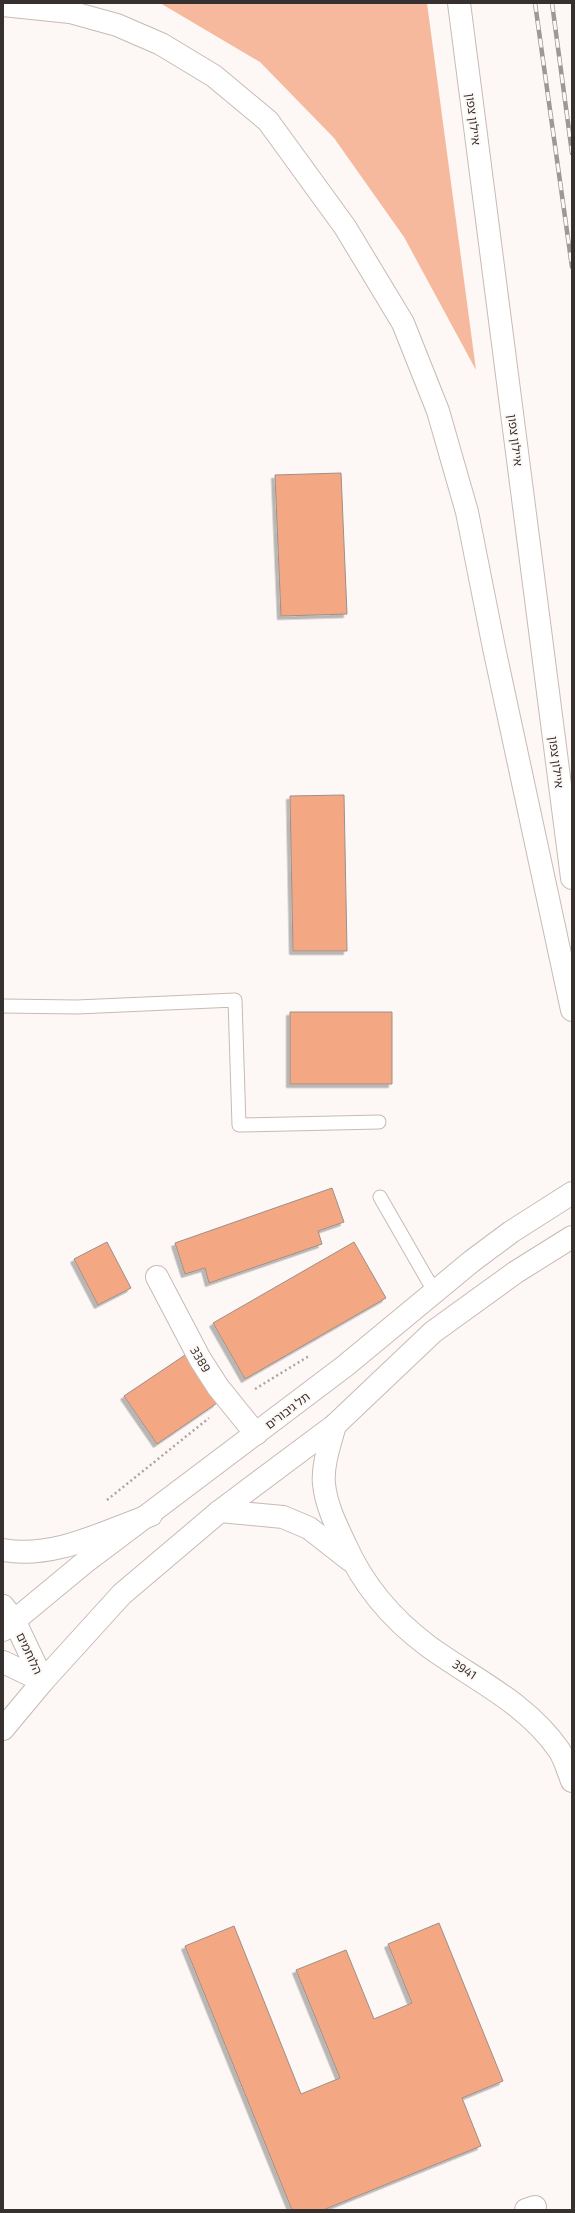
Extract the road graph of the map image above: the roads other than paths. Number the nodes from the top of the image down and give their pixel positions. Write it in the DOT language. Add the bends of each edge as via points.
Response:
graph roads {
  1 [pos="459,3"];
  2 [pos="3,5"];
  3 [pos="572,878"];
  4 [pos="3,1006"];
  5 [pos="572,1010"];
  6 [pos="379,1122"];
  7 [pos="572,1192"];
  8 [pos="380,1197"];
  9 [pos="572,1237"];
  10 [pos="157,1276"];
  11 [pos="434,1291"];
  12 [pos="335,1425"];
  13 [pos="256,1434"];
  14 [pos="220,1511"];
  15 [pos="150,1514"];
  16 [pos="3,1550"];
  17 [pos="353,1562"];
  18 [pos="7,1619"];
  19 [pos="3,1662"];
  20 [pos="43,1681"];
  21 [pos="3,1729"];
  22 [pos="572,1781"];
  1 -- 3 [label="main road, איילון צפון"];
  2 -- 5 [label="main road" via="70,12 116,25 161,44 214,76 273,127 345,226 402,323 438,411 466,512"];
  4 -- 6 [label="lane" via="77,1007 235,1000 239,1125"];
  7 -- 11 [label="main road, תל גיבורים" via="511,1232"];
  8 -- 11 [label="lane"];
  9 -- 12 [label="main road" via="516,1272 433,1332"];
  10 -- 13 [label="main road, 3389" via="200,1359 218,1387"];
  11 -- 13 [label="main road, תל גיבורים" via="345,1366"];
  12 -- 14 [label="main road"];
  12 -- 17 [label="main road, 3941" via="327,1456 324,1483 332,1515"];
  13 -- 15 [label="main road, תל גיבורים"];
  14 -- 17 [label="main road, 3941" via="282,1517 309,1528"];
  14 -- 20 [label="main road" via="122,1594"];
  15 -- 16 [label="main road" via="58,1549 19,1553"];
  15 -- 18 [label="main road, תל גיבורים"];
  17 -- 22 [label="main road, 3941" via="376,1596 397,1620 428,1646 494,1688 536,1721 560,1751"];
  18 -- 20 [label="main road, הלוחמים"];
  19 -- 20 [label="main road, הלוחמים"];
  20 -- 21 [label="main road, הלוחמים"];
}
